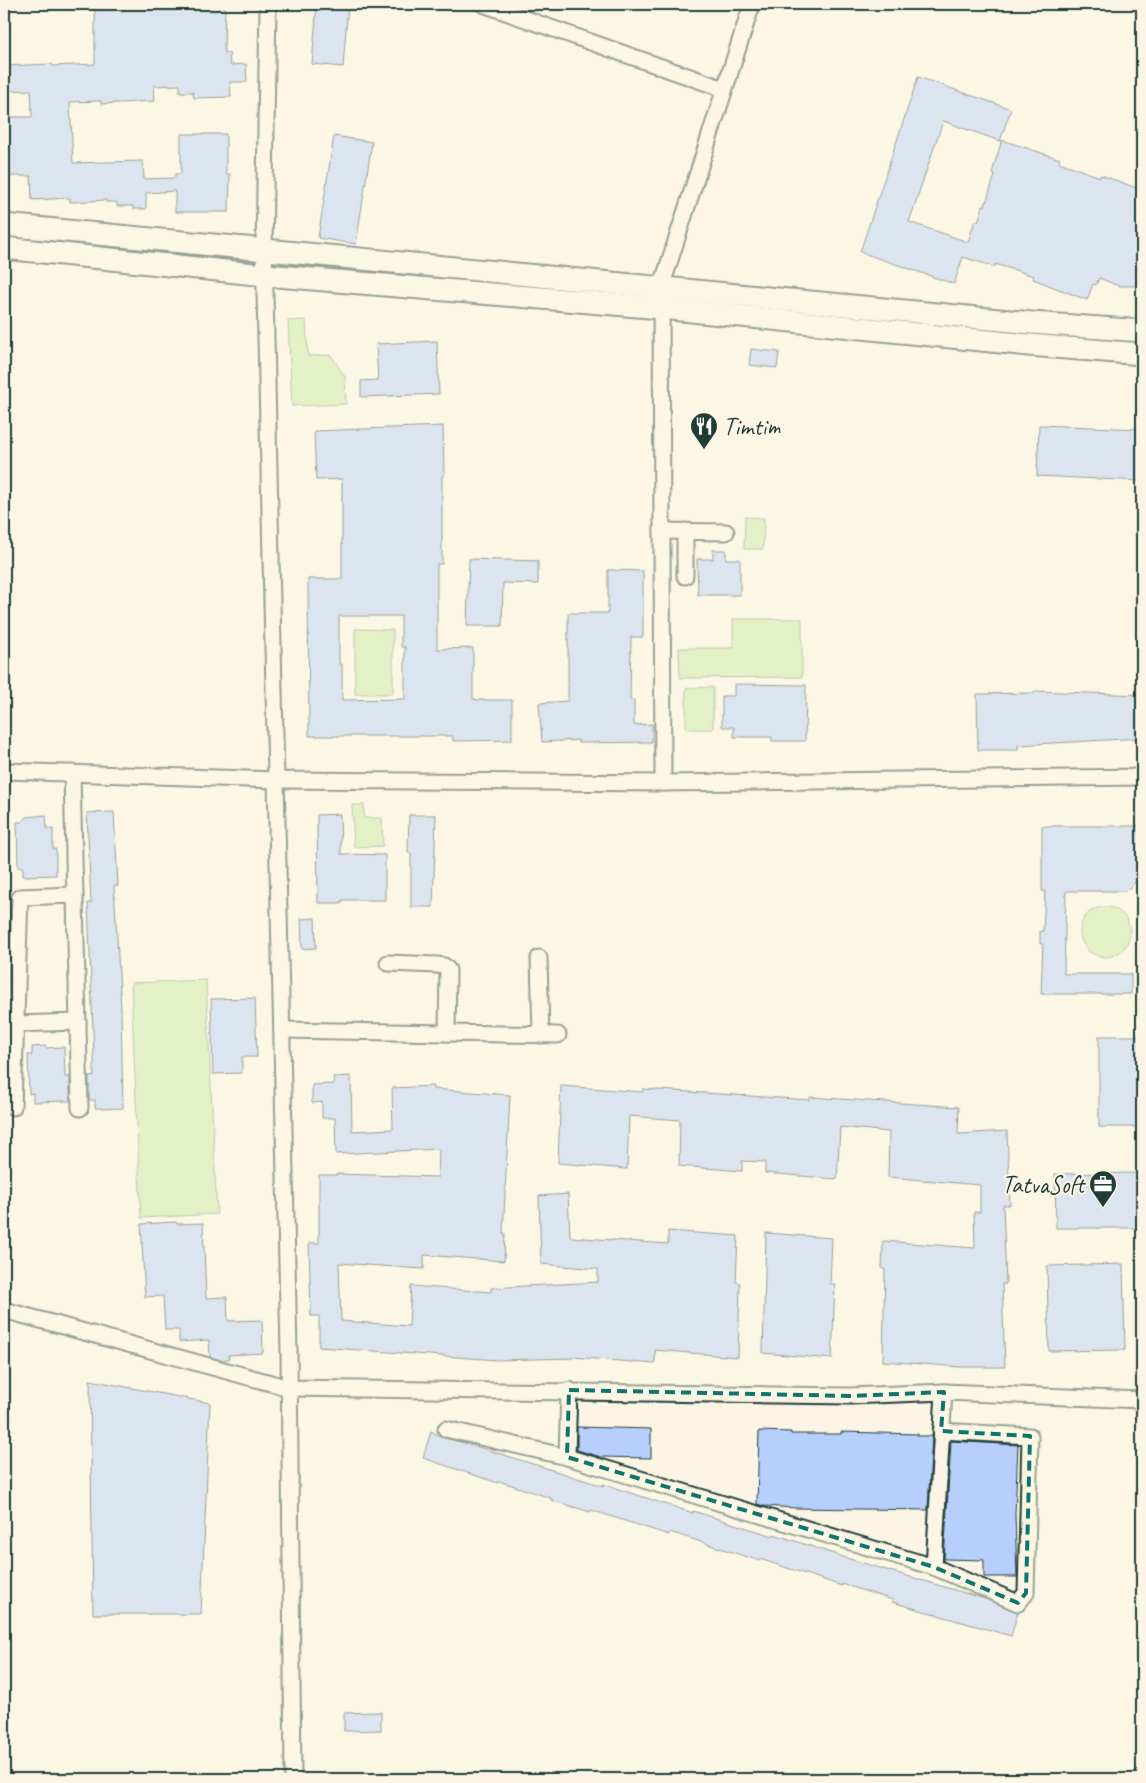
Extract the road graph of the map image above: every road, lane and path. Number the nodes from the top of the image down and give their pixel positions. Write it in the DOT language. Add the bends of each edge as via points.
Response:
graph roads {
  1 [pos="268,4"];
  2 [pos="483,4"];
  3 [pos="752,4"];
  4 [pos="724,89"];
  5 [pos="4,225"];
  6 [pos="4,248"];
  7 [pos="264,249"];
  8 [pos="265,275"];
  9 [pos="661,298"];
  10 [pos="1142,331"];
  11 [pos="1142,354"];
  12 [pos="662,531"];
  13 [pos="685,531"];
  14 [pos="726,532"];
  15 [pos="685,576"];
  16 [pos="4,772"];
  17 [pos="72,773"];
  18 [pos="1142,777"];
  19 [pos="277,780"];
  20 [pos="663,783"];
  21 [pos="75,895"];
  22 [pos="539,958"];
  23 [pos="388,963"];
  24 [pos="78,1022"];
  25 [pos="16,1024"];
  26 [pos="282,1030"];
  27 [pos="447,1033"];
  28 [pos="541,1035"];
  29 [pos="558,1035"];
  30 [pos="13,1106"];
  31 [pos="80,1108"];
  32 [pos="4,1310"];
  33 [pos="289,1388"];
  34 [pos="569,1390"];
  35 [pos="944,1392"];
  36 [pos="1142,1400"];
  37 [pos="446,1429"];
  38 [pos="941,1431"];
  39 [pos="566,1456"];
  40 [pos="934,1567"];
  41 [pos="293,1779"];
  1 -- 7 [label="street"];
  2 -- 4 [label="street"];
  3 -- 4 [label="street"];
  4 -- 9 [label="street"];
  5 -- 7 [label="street"];
  6 -- 8 [label="street"];
  7 -- 8 [label="street"];
  7 -- 9 [label="street"];
  8 -- 9 [label="street"];
  8 -- 19 [label="street"];
  9 -- 10 [label="street"];
  9 -- 11 [label="street" via="1029,345"];
  9 -- 12 [label="street"];
  12 -- 13 [label="street"];
  12 -- 20 [label="street"];
  13 -- 14 [label="street"];
  13 -- 15 [label="street"];
  16 -- 17 [label="street"];
  17 -- 19 [label="street"];
  17 -- 21 [label="street"];
  18 -- 20 [label="street"];
  19 -- 20 [label="street"];
  19 -- 26 [label="street"];
  21 -- 24 [label="street"];
  21 -- 25 [label="street" via="20,897"];
  22 -- 28 [label="street"];
  23 -- 27 [label="street" via="437,965 448,970"];
  24 -- 25 [label="street"];
  24 -- 31 [label="street"];
  25 -- 30 [label="street"];
  26 -- 27 [label="street"];
  26 -- 33 [label="street"];
  27 -- 28 [label="street"];
  28 -- 29 [label="street"];
  32 -- 33 [label="street"];
  33 -- 34 [label="street"];
  33 -- 41 [label="street"];
  34 -- 35 [label="street" via="851,1396"];
  34 -- 39 [label="street"];
  35 -- 36 [label="street"];
  35 -- 38 [label="street"];
  37 -- 39 [label="street"];
  38 -- 40 [label="street"];
  38 -- 40 [label="street" via="1030,1436 1026,1593 1018,1603"];
  39 -- 40 [label="street"];
}
